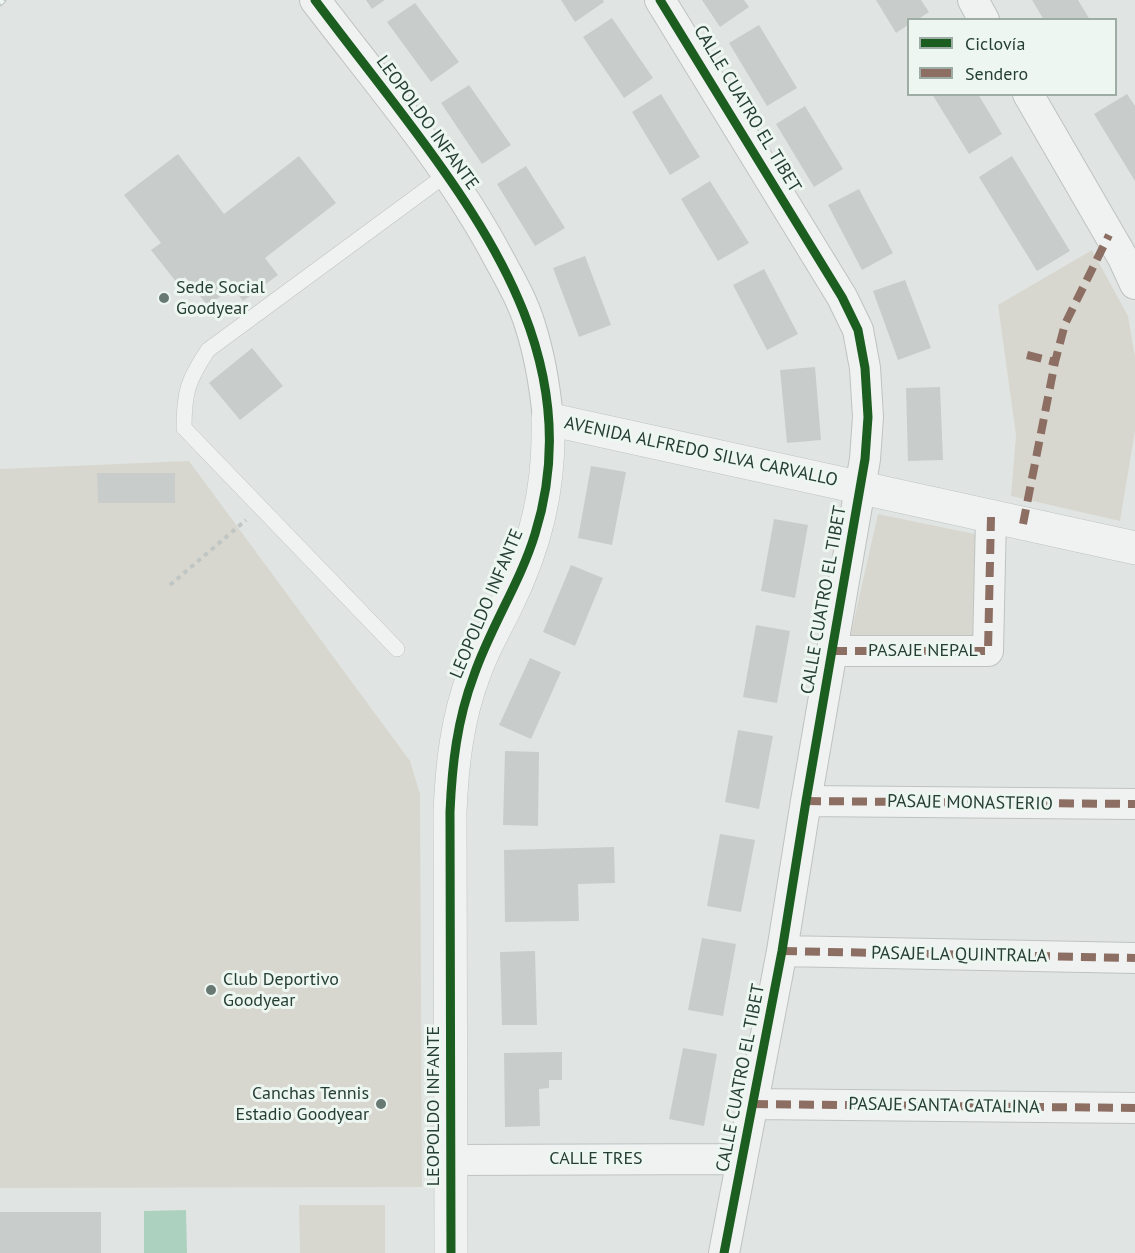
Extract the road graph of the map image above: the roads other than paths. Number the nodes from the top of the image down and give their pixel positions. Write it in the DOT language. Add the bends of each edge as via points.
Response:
graph roads {
  1 [pos="315,0"];
  2 [pos="660,0"];
  3 [pos="973,0"];
  4 [pos="983,18"];
  5 [pos="1029,96"];
  6 [pos="447,174"];
  7 [pos="1135,284"];
  8 [pos="548,419"];
  9 [pos="861,488"];
  10 [pos="991,517"];
  11 [pos="1135,548"];
  12 [pos="397,649"];
  13 [pos="832,651"];
  14 [pos="806,801"];
  15 [pos="1135,804"];
  16 [pos="782,951"];
  17 [pos="1135,958"];
  18 [pos="753,1104"];
  19 [pos="1135,1108"];
  20 [pos="742,1159"];
  21 [pos="450,1160"];
  22 [pos="451,1253"];
  23 [pos="724,1253"];
  1 -- 6 [label="street, LEOPOLDO INFANTE"];
  2 -- 9 [label="street, CALLE CUATRO EL TIBET" via="842,297 858,330 868,417"];
  3 -- 4 [label="street"];
  5 -- 7 [label="street"];
  6 -- 8 [label="street, LEOPOLDO INFANTE" via="518,294 539,356"];
  6 -- 12 [label="lane" via="208,350 190,377 184,407 184,428"];
  8 -- 9 [label="street, AVENIDA ALFREDO SILVA CARVALLO"];
  8 -- 21 [label="street, LEOPOLDO INFANTE" via="547,476 536,532 474,675 452,767"];
  9 -- 10 [label="street, AVENIDA ALFREDO SILVA CARVALLO"];
  9 -- 13 [label="street, CALLE CUATRO EL TIBET"];
  10 -- 11 [label="street, AVENIDA ALFREDO SILVA CARVALLO"];
  10 -- 13 [label="street, PASAJE NEPAL" via="988,651"];
  13 -- 14 [label="street, CALLE CUATRO EL TIBET"];
  14 -- 15 [label="street, PASAJE MONASTERIO"];
  14 -- 16 [label="street, CALLE CUATRO EL TIBET"];
  16 -- 17 [label="street, PASAJE LA QUINTRALA"];
  16 -- 18 [label="street, CALLE CUATRO EL TIBET"];
  18 -- 19 [label="street, PASAJE SANTA CATALINA"];
  18 -- 20 [label="street, CALLE CUATRO EL TIBET"];
  20 -- 21 [label="street, CALLE TRES"];
  20 -- 23 [label="street, CALLE CUATRO EL TIBET"];
  21 -- 22 [label="street, LEOPOLDO INFANTE"];
}
